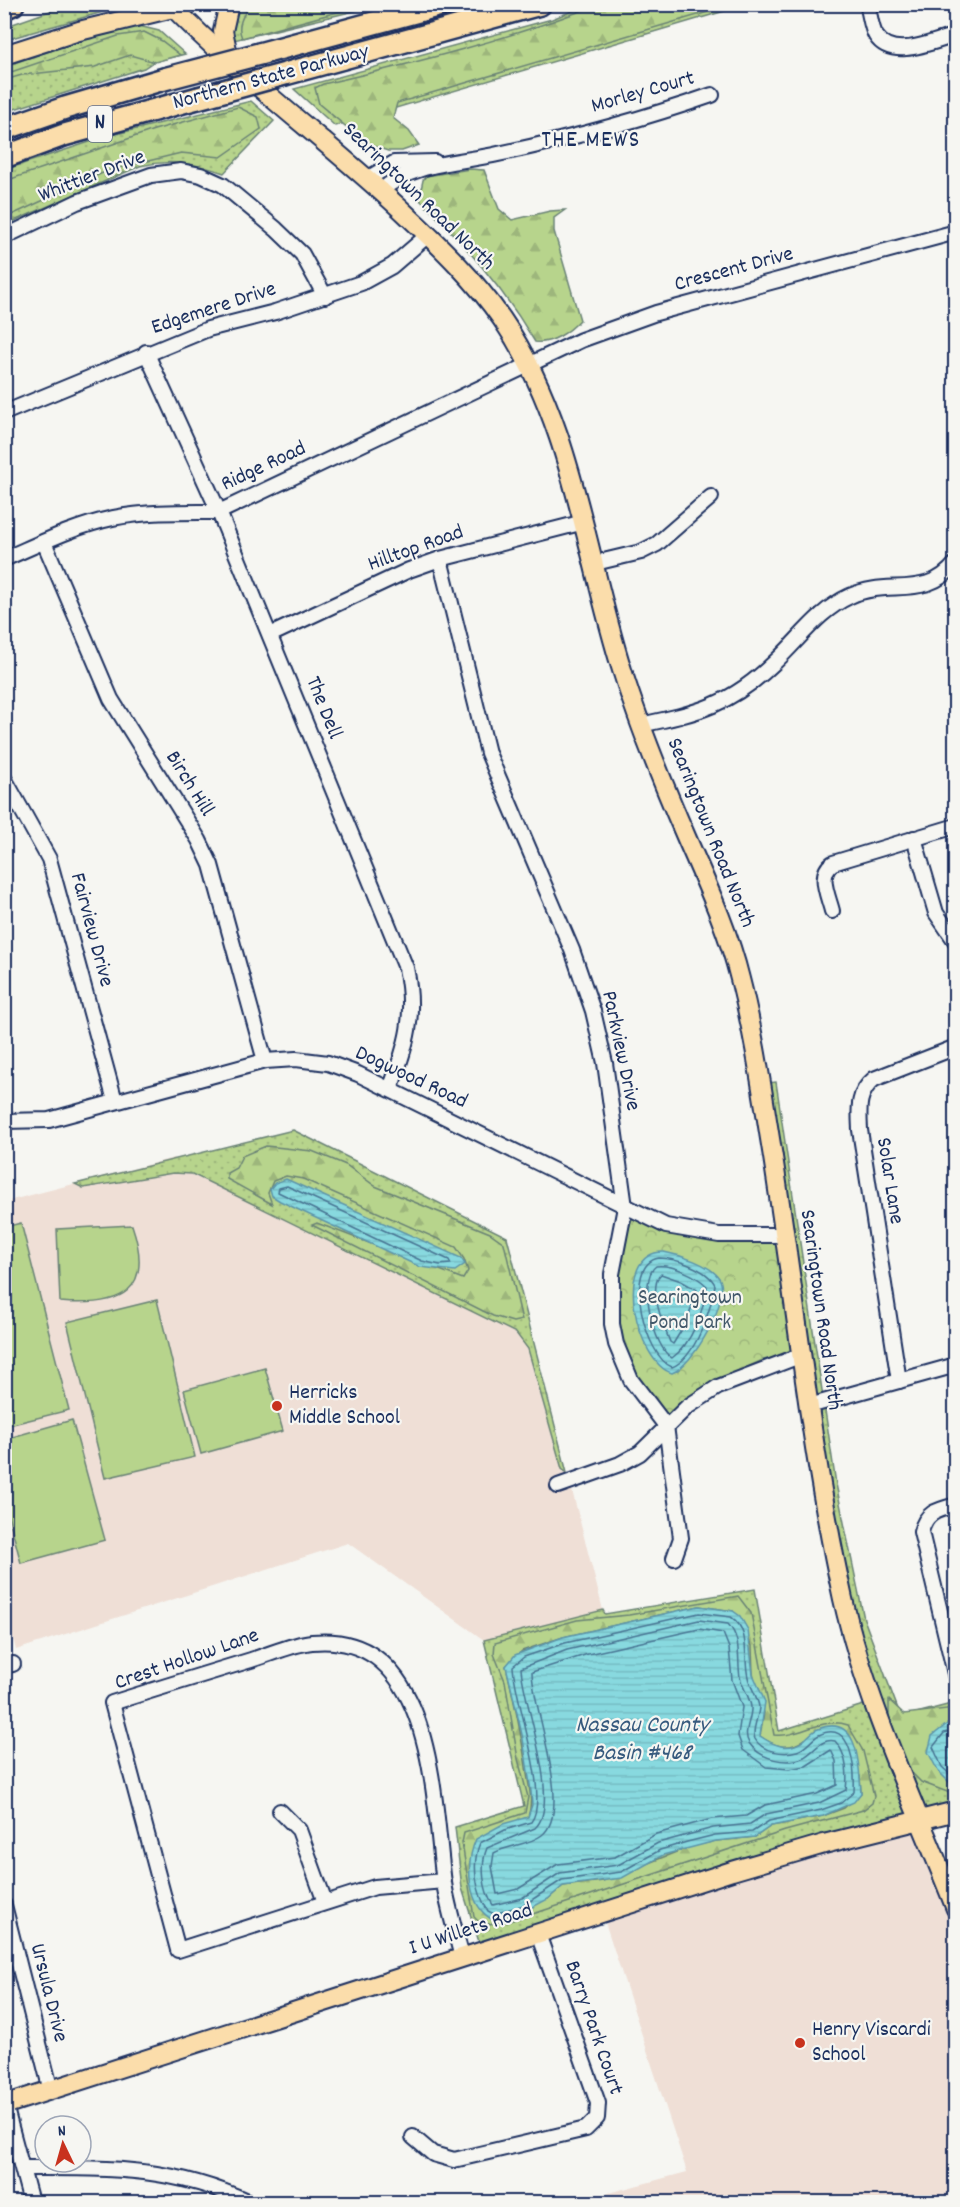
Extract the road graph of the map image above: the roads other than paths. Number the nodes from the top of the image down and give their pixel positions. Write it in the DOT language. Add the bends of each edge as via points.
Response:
graph roads {
  1 [pos="13,4"];
  2 [pos="229,4"];
  3 [pos="444,4"];
  4 [pos="540,4"];
  5 [pos="867,4"];
  6 [pos="176,6"];
  7 [pos="4,8"];
  8 [pos="956,35"];
  9 [pos="4,55"];
  10 [pos="229,59"];
  11 [pos="712,95"];
  12 [pos="4,129"];
  13 [pos="4,157"];
  14 [pos="374,185"];
  15 [pos="956,232"];
  16 [pos="428,235"];
  17 [pos="4,237"];
  18 [pos="325,296"];
  19 [pos="146,352"];
  20 [pos="529,365"];
  21 [pos="4,413"];
  22 [pos="711,497"];
  23 [pos="219,512"];
  24 [pos="585,522"];
  25 [pos="44,542"];
  26 [pos="4,559"];
  27 [pos="440,559"];
  28 [pos="595,563"];
  29 [pos="956,563"];
  30 [pos="270,636"];
  31 [pos="640,725"];
  32 [pos="4,778"];
  33 [pos="956,826"];
  34 [pos="914,838"];
  35 [pos="832,911"];
  36 [pos="956,942"];
  37 [pos="956,1047"];
  38 [pos="265,1061"];
  39 [pos="390,1089"];
  40 [pos="115,1101"];
  41 [pos="4,1121"];
  42 [pos="625,1207"];
  43 [pos="785,1235"];
  44 [pos="802,1355"];
  45 [pos="956,1365"];
  46 [pos="899,1381"];
  47 [pos="809,1406"];
  48 [pos="666,1426"];
  49 [pos="558,1486"];
  50 [pos="956,1505"];
  51 [pos="674,1558"];
  52 [pos="956,1678"];
  53 [pos="280,1811"];
  54 [pos="956,1811"];
  55 [pos="920,1820"];
  56 [pos="444,1881"];
  57 [pos="325,1902"];
  58 [pos="4,1905"];
  59 [pos="956,1909"];
  60 [pos="538,1934"];
  61 [pos="462,1958"];
  62 [pos="51,2091"];
  63 [pos="5,2105"];
  64 [pos="412,2138"];
  65 [pos="24,2168"];
  66 [pos="31,2202"];
  67 [pos="249,2202"];
  1 -- 7 [label="highway"];
  2 -- 10 [label="main road" via="223,31"];
  3 -- 12 [label="highway, Northern State Parkway / N, bridge" via="65,108"];
  4 -- 13 [label="highway, Northern State Parkway / N, bridge" via="64,135"];
  5 -- 8 [label="street" via="876,36 894,49"];
  6 -- 9 [label="main road"];
  6 -- 10 [label="main road, Searingtown Road North"];
  10 -- 14 [label="main road, Searingtown Road North"];
  11 -- 14 [label="street, Morley Court" via="498,154 446,164 428,160 394,163"];
  14 -- 16 [label="main road, Searingtown Road North"];
  15 -- 20 [label="street, Crescent Drive" via="656,313 581,340"];
  16 -- 18 [label="street, Edgemere Drive" via="378,275"];
  16 -- 20 [label="main road, Searingtown Road North" via="484,295"];
  17 -- 18 [label="street, Whittier Drive" via="98,194 151,175 181,171 223,185 276,229 302,254"];
  18 -- 19 [label="street, Edgemere Drive" via="208,329"];
  19 -- 21 [label="street, Edgemere Drive"];
  19 -- 23 [label="street, The Dell"];
  20 -- 23 [label="street, Ridge Road"];
  20 -- 24 [label="main road, Searingtown Road North"];
  22 -- 28 [label="street" via="657,544"];
  23 -- 25 [label="street, Ridge Road" via="156,512 112,518"];
  23 -- 30 [label="street, The Dell"];
  24 -- 27 [label="street, Hilltop Road"];
  24 -- 28 [label="main road, Searingtown Road North"];
  25 -- 26 [label="street, Ridge Road"];
  25 -- 38 [label="street, Birch Hill" via="111,699 211,865"];
  27 -- 30 [label="street, Hilltop Road"];
  27 -- 42 [label="street, Parkview Drive" via="488,753 572,950 593,1011 605,1063"];
  28 -- 31 [label="main road, Searingtown Road North"];
  29 -- 31 [label="street" via="945,576 927,585 873,589 848,596 822,614 738,693 691,715"];
  30 -- 39 [label="street, The Dell" via="406,968 411,1019"];
  31 -- 43 [label="main road, Searingtown Road North" via="712,896 739,975 758,1061"];
  32 -- 40 [label="street, Fairview Drive" via="49,858"];
  33 -- 34 [label="street"];
  34 -- 35 [label="street" via="840,859 827,867 824,878"];
  34 -- 36 [label="street" via="936,913"];
  37 -- 46 [label="street, Solar Lane" via="874,1079 864,1087 858,1103"];
  38 -- 39 [label="street, Dogwood Road" via="328,1063"];
  38 -- 40 [label="street, Dogwood Road"];
  39 -- 42 [label="street, Dogwood Road"];
  40 -- 41 [label="street, Dogwood Road" via="49,1120"];
  42 -- 43 [label="street, Dogwood Road" via="666,1226 698,1233"];
  42 -- 48 [label="street, Parkview Drive" via="612,1274 612,1323 631,1380"];
  43 -- 44 [label="main road, Searingtown Road North"];
  44 -- 47 [label="main road, Searingtown Road North"];
  44 -- 48 [label="street" via="718,1387"];
  45 -- 46 [label="street"];
  46 -- 47 [label="street"];
  47 -- 55 [label="main road, Searingtown Road North" via="849,1626"];
  48 -- 49 [label="street" via="640,1453"];
  48 -- 51 [label="street, Parkview Drive" via="681,1538"];
  50 -- 52 [label="street" via="936,1510 924,1520 922,1546"];
  53 -- 57 [label="street" via="299,1830"];
  54 -- 55 [label="main road, I U Willets Road"];
  55 -- 59 [label="main road, Searingtown Road North"];
  55 -- 60 [label="main road, I U Willets Road" via="793,1853"];
  56 -- 57 [label="street, Crest Hollow Lane" via="375,1887"];
  56 -- 57 [label="street, Crest Hollow Lane" via="438,1814 417,1719 405,1690 389,1668 370,1652 343,1643 309,1642 112,1703 178,1950"];
  56 -- 61 [label="street, Crest Hollow Lane"];
  58 -- 62 [label="street, Ursula Drive"];
  60 -- 61 [label="main road, I U Willets Road"];
  60 -- 64 [label="street, Barry Park Court" via="598,2103 597,2118 586,2129 454,2160 434,2154"];
  61 -- 62 [label="main road, I U Willets Road"];
  62 -- 63 [label="main road, I U Willets Road"];
  63 -- 65 [label="street"];
  65 -- 66 [label="street"];
  65 -- 67 [label="street" via="143,2170 185,2178"];
}
